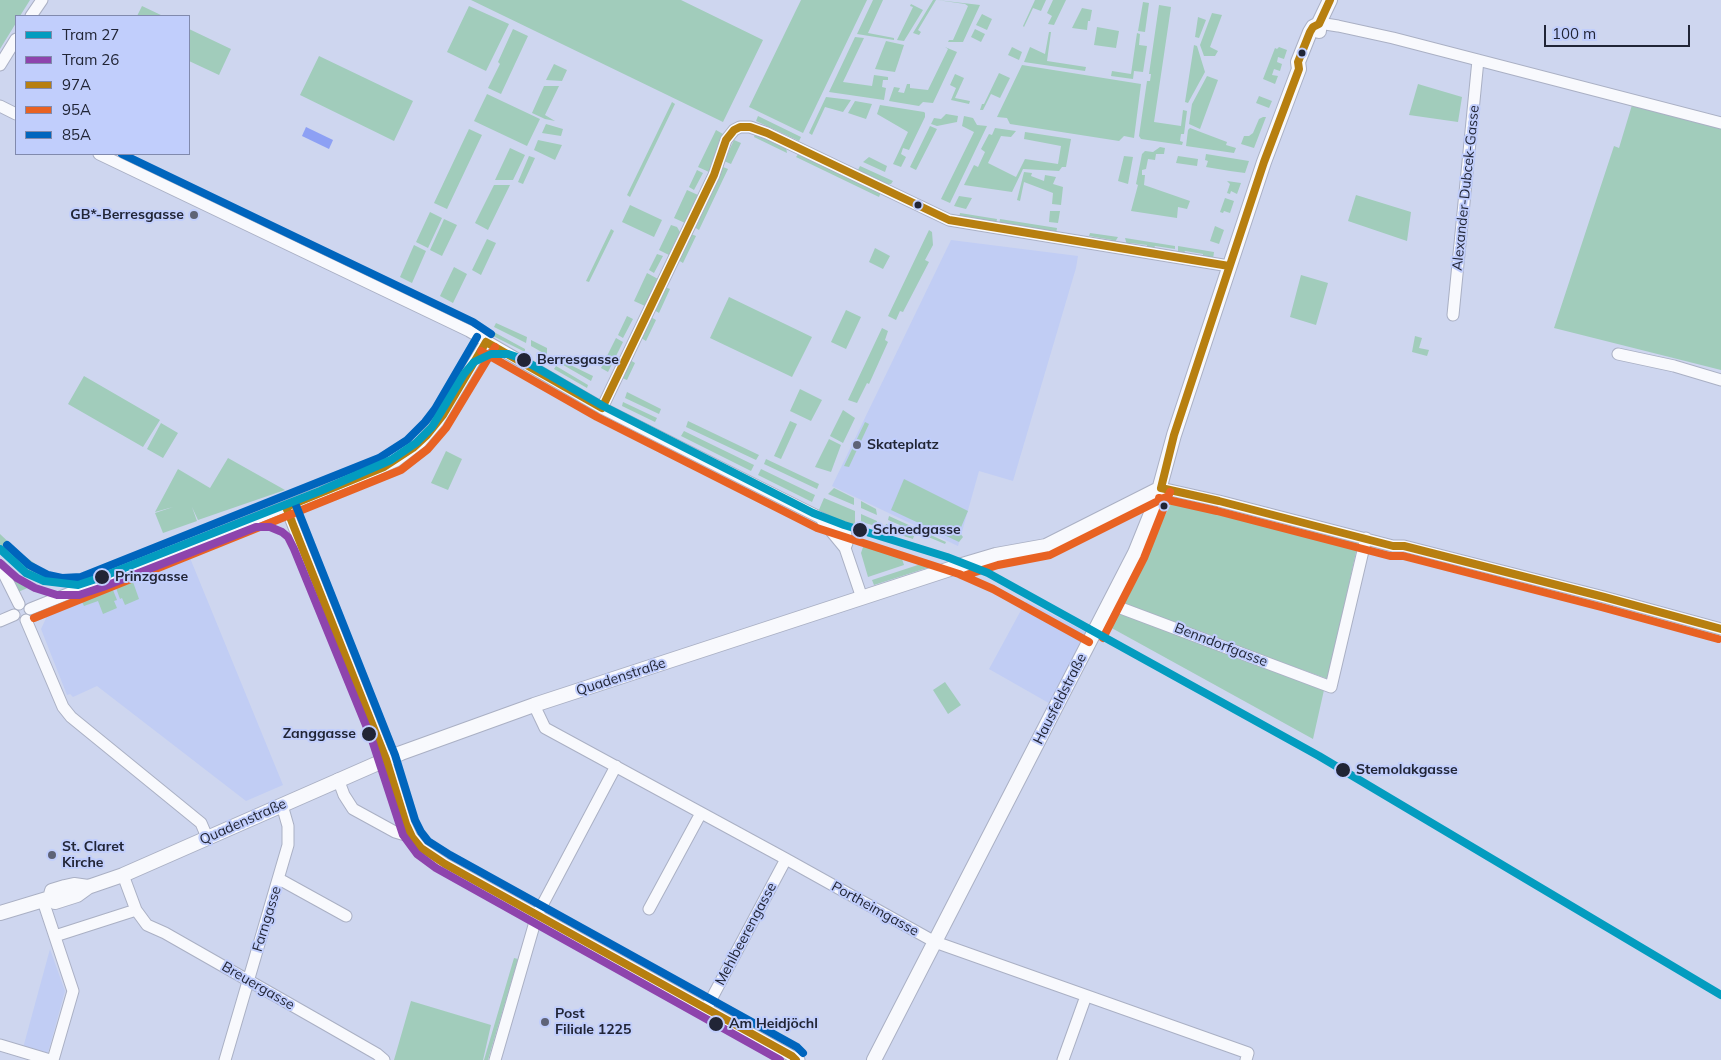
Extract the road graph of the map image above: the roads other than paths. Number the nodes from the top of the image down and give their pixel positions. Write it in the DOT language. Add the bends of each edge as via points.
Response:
graph roads {
  1 [pos="42,0"];
  2 [pos="1330,0"];
  3 [pos="32,15"];
  4 [pos="1319,24"];
  5 [pos="15,42"];
  6 [pos="1478,60"];
  7 [pos="0,65"];
  8 [pos="0,106"];
  9 [pos="15,114"];
  10 [pos="1721,123"];
  11 [pos="101,155"];
  12 [pos="1230,266"];
  13 [pos="1453,315"];
  14 [pos="486,342"];
  15 [pos="1618,354"];
  16 [pos="1721,380"];
  17 [pos="602,408"];
  18 [pos="1160,488"];
  19 [pos="286,507"];
  20 [pos="1366,538"];
  21 [pos="0,566"];
  22 [pos="862,598"];
  23 [pos="1110,604"];
  24 [pos="17,610"];
  25 [pos="28,614"];
  26 [pos="0,621"];
  27 [pos="1721,629"];
  28 [pos="534,705"];
  29 [pos="386,759"];
  30 [pos="616,766"];
  31 [pos="338,780"];
  32 [pos="282,805"];
  33 [pos="701,813"];
  34 [pos="208,837"];
  35 [pos="412,837"];
  36 [pos="786,859"];
  37 [pos="123,875"];
  38 [pos="278,879"];
  39 [pos="46,900"];
  40 [pos="649,909"];
  41 [pos="136,910"];
  42 [pos="0,913"];
  43 [pos="537,915"];
  44 [pos="346,916"];
  45 [pos="55,936"];
  46 [pos="935,942"];
  47 [pos="248,980"];
  48 [pos="1086,996"];
  49 [pos="706,1009"];
  50 [pos="0,1045"];
  51 [pos="1247,1056"];
  52 [pos="52,1060"];
  53 [pos="225,1060"];
  54 [pos="384,1060"];
  55 [pos="495,1060"];
  56 [pos="799,1060"];
  57 [pos="874,1060"];
  58 [pos="1063,1060"];
  1 -- 3 [label="street"];
  2 -- 4 [label="street, Hausfeldstraße"];
  4 -- 6 [label="street" via="1393,38"];
  4 -- 12 [label="street, Hausfeldstraße" via="1320,30 1305,65 1299,69 1274,134"];
  5 -- 7 [label="street"];
  6 -- 10 [label="street"];
  6 -- 13 [label="street, Alexander-Dubcek-Gasse"];
  8 -- 9 [label="street"];
  11 -- 14 [label="street" via="459,326"];
  12 -- 17 [label="street" via="949,220 766,132 740,127 726,140 714,175"];
  12 -- 18 [label="street, Hausfeldstraße" via="1174,435"];
  14 -- 17 [label="street"];
  14 -- 19 [label="street" via="443,415 417,445 384,467"];
  15 -- 16 [label="street"];
  17 -- 22 [label="street" via="845,530 845,548"];
  18 -- 20 [label="street"];
  18 -- 22 [label="street, Quadenstraße" via="1046,546 992,556"];
  18 -- 23 [label="street, Hausfeldstraße" via="1135,553"];
  19 -- 25 [label="street"];
  19 -- 29 [label="street"];
  20 -- 23 [label="street, Benndorfgasse" via="1331,687"];
  20 -- 27 [label="street"];
  21 -- 24 [label="street"];
  22 -- 28 [label="street, Quadenstraße"];
  23 -- 46 [label="street, Hausfeldstraße"];
  24 -- 25 [label="street" via="20,620"];
  24 -- 26 [label="street"];
  25 -- 34 [label="street" via="63,707 71,718 201,823"];
  28 -- 29 [label="street, Quadenstraße"];
  28 -- 30 [label="street, Portheimgasse" via="545,728"];
  29 -- 31 [label="street, Quadenstraße"];
  29 -- 35 [label="street"];
  30 -- 33 [label="street, Portheimgasse"];
  30 -- 43 [label="street"];
  31 -- 32 [label="street, Quadenstraße"];
  31 -- 35 [label="street" via="353,809 394,832"];
  32 -- 34 [label="street, Quadenstraße"];
  32 -- 38 [label="street, Farngasse" via="288,826 288,845"];
  33 -- 36 [label="street, Portheimgasse"];
  33 -- 40 [label="street"];
  34 -- 37 [label="street, Quadenstraße"];
  35 -- 43 [label="street" via="427,853"];
  36 -- 46 [label="street, Portheimgasse"];
  36 -- 49 [label="street, Mehlbeerengasse"];
  37 -- 39 [label="street, Quadenstraße" via="88,887 77,895 55,902"];
  37 -- 41 [label="street"];
  38 -- 44 [label="street"];
  38 -- 47 [label="street, Farngasse"];
  39 -- 42 [label="street, Quadenstraße"];
  39 -- 45 [label="street"];
  41 -- 45 [label="street"];
  41 -- 47 [label="street, Breuergasse" via="146,925"];
  43 -- 49 [label="street"];
  43 -- 55 [label="street"];
  45 -- 52 [label="street" via="73,991"];
  46 -- 48 [label="street, Portheimgasse"];
  46 -- 57 [label="street, Hausfeldstraße"];
  47 -- 53 [label="street, Farngasse"];
  47 -- 54 [label="street, Breuergasse"];
  48 -- 51 [label="street, Portheimgasse"];
  48 -- 58 [label="street"];
  49 -- 56 [label="street"];
  50 -- 52 [label="street"];
}
